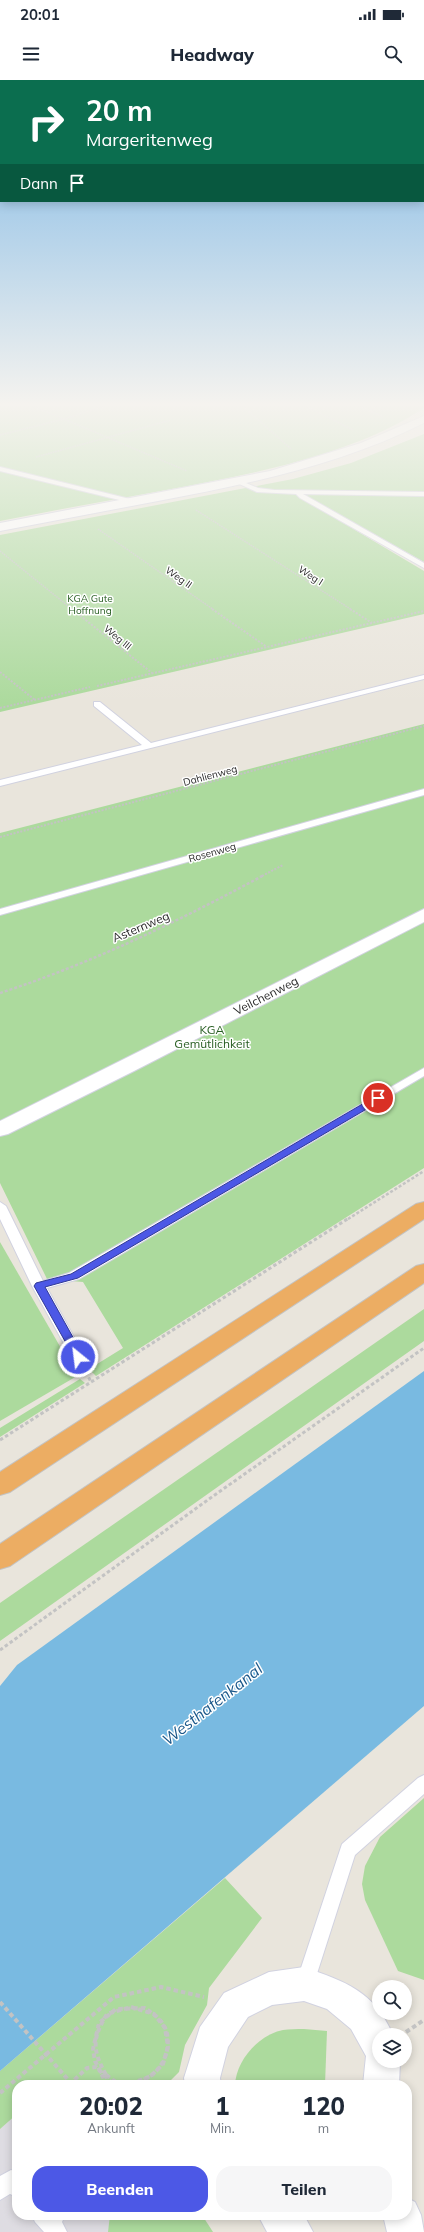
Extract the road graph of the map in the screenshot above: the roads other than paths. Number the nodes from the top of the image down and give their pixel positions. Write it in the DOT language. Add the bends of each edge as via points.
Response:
graph roads {
  1 [pos="128,503"];
  2 [pos="313,503"];
  3 [pos="0,527"];
  4 [pos="424,566"];
  5 [pos="424,677"];
  6 [pos="97,704"];
  7 [pos="148,746"];
  8 [pos="0,783"];
  9 [pos="424,792"];
  10 [pos="0,912"];
  11 [pos="424,915"];
  12 [pos="424,1071"];
  13 [pos="0,1129"];
  14 [pos="0,1206"];
  15 [pos="424,1210"];
  16 [pos="424,1272"];
  17 [pos="39,1286"];
  18 [pos="78,1357"];
  19 [pos="0,1485"];
  20 [pos="0,1558"];
  21 [pos="424,1783"];
  22 [pos="304,1984"];
  23 [pos="372,2032"];
  24 [pos="382,2068"];
  25 [pos="202,2080"];
  26 [pos="381,2080"];
  27 [pos="12,2181"];
  28 [pos="0,2190"];
  29 [pos="282,2220"];
  30 [pos="403,2220"];
  31 [pos="294,2232"];
  32 [pos="406,2232"];
  1 -- 3 [label="street"];
  2 -- 4 [label="lane"];
  5 -- 7 [label="lane"];
  6 -- 7 [label="lane"];
  7 -- 8 [label="lane"];
  9 -- 10 [label="lane, Rosenweg"];
  11 -- 13 [label="street, Veilchenweg"];
  12 -- 17 [label="lane" via="74,1276"];
  14 -- 17 [label="lane"];
  15 -- 19 [label="highway"];
  16 -- 20 [label="highway"];
  17 -- 18 [label="lane"];
  21 -- 22 [label="lane" via="348,1850"];
  22 -- 23 [label="street" via="338,1996 363,2017"];
  22 -- 25 [label="street" via="269,1988 236,2005 212,2039"];
  24 -- 26 [label="street"];
  27 -- 28 [label="lane"];
  29 -- 31 [label="street"];
  30 -- 32 [label="street"];
}
